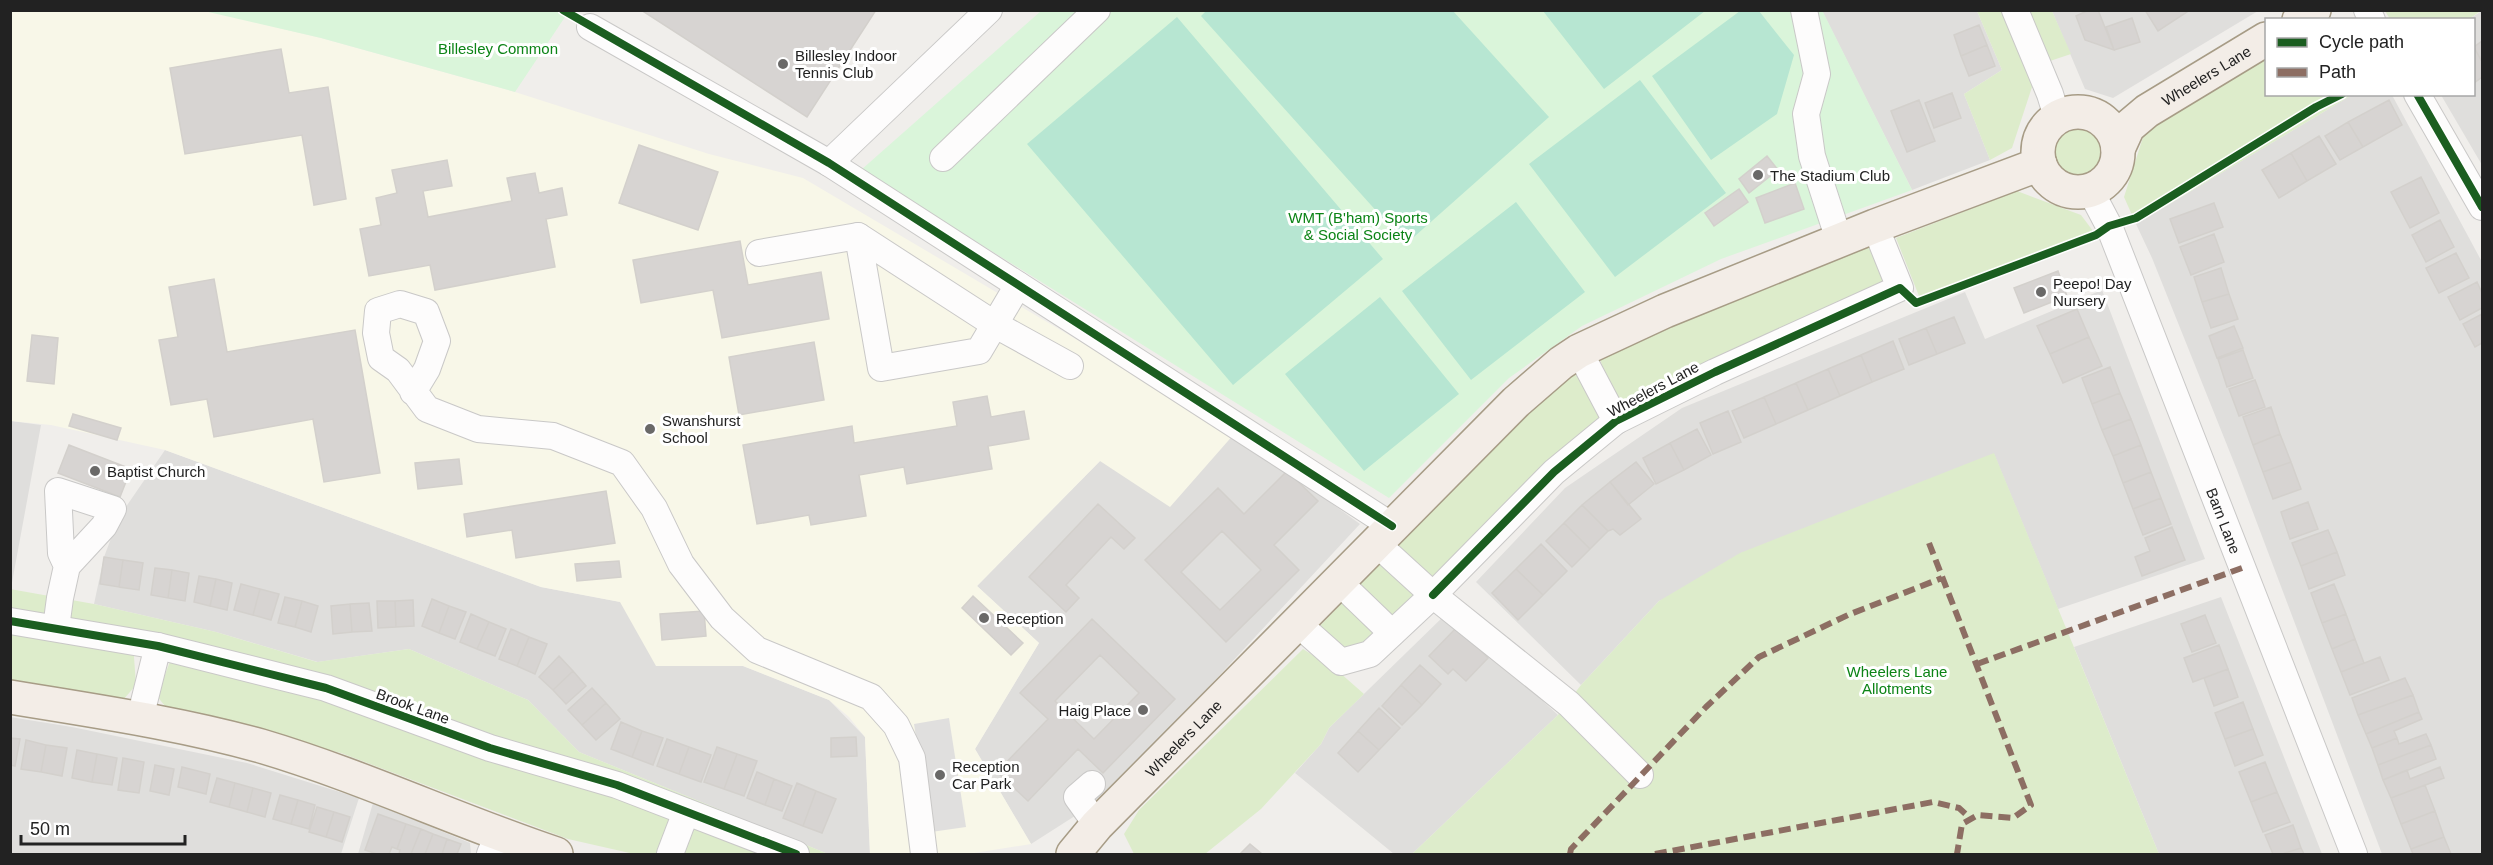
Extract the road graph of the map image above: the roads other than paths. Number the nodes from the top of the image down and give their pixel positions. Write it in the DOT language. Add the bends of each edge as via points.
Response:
graph roads {
  1 [pos="1097,10"];
  2 [pos="1804,10"];
  3 [pos="2015,10"];
  4 [pos="983,12"];
  5 [pos="590,27"];
  6 [pos="2265,40"];
  7 [pos="2418,96"];
  8 [pos="2147,111"];
  9 [pos="2057,117"];
  10 [pos="2100,117"];
  11 [pos="2118,149"];
  12 [pos="943,158"];
  13 [pos="829,163"];
  14 [pos="2040,164"];
  15 [pos="2090,190"];
  16 [pos="2482,207"];
  17 [pos="1875,226"];
  18 [pos="858,236"];
  19 [pos="1839,240"];
  20 [pos="759,253"];
  21 [pos="1018,285"];
  22 [pos="994,324"];
  23 [pos="1579,351"];
  24 [pos="1070,366"];
  25 [pos="413,392"];
  26 [pos="1616,421"];
  27 [pos="1384,534"];
  28 [pos="67,567"];
  29 [pos="1338,581"];
  30 [pos="1432,596"];
  31 [pos="10,621"];
  32 [pos="1296,622"];
  33 [pos="56,628"];
  34 [pos="1392,633"];
  35 [pos="158,646"];
  36 [pos="10,697"];
  37 [pos="140,718"];
  38 [pos="1640,775"];
  39 [pos="1092,784"];
  40 [pos="686,812"];
  41 [pos="1098,825"];
  42 [pos="494,845"];
  43 [pos="556,855"];
  44 [pos="670,855"];
  45 [pos="796,855"];
  46 [pos="924,855"];
  47 [pos="1072,855"];
  48 [pos="2354,855"];
  1 -- 12 [label="street"];
  2 -- 19 [label="street" via="1817,74 1806,114 1812,156"];
  3 -- 9 [label="street"];
  4 -- 13 [label="street"];
  5 -- 13 [label="street"];
  6 -- 8 [label="main road, Wheelers Lane"];
  7 -- 16 [label="street"];
  8 -- 10 [label="main road, Wheelers Lane"];
  8 -- 11 [label="main road, Wheelers Lane" via="2128,127"];
  9 -- 10 [label="main road" via="2071,112"];
  9 -- 14 [label="main road" via="2039,143"];
  10 -- 11 [label="main road" via="2116,137"];
  11 -- 15 [label="main road" via="2118,160 2108,179"];
  13 -- 21 [label="street"];
  14 -- 15 [label="main road" via="2060,187 2069,191"];
  14 -- 17 [label="main road, Wheelers Lane"];
  15 -- 48 [label="street, Barn Lane" via="2109,226"];
  17 -- 19 [label="main road, Wheelers Lane"];
  17 -- 26 [label="street, Wheelers Lane" via="1900,288"];
  18 -- 20 [label="street"];
  18 -- 22 [label="street"];
  18 -- 22 [label="street" via="881,368 979,351"];
  19 -- 23 [label="main road, Wheelers Lane" via="1665,310"];
  21 -- 22 [label="street"];
  21 -- 27 [label="street"];
  22 -- 24 [label="street"];
  23 -- 26 [label="street"];
  23 -- 27 [label="main road, Wheelers Lane" via="1516,402"];
  25 -- 46 [label="street" via="427,409 478,429 554,436 622,463 654,508 681,564 722,618 757,650 871,697 896,724 912,758"];
  26 -- 30 [label="street, Wheelers Lane" via="1554,472"];
  27 -- 29 [label="main road, Wheelers Lane"];
  27 -- 30 [label="street"];
  28 -- 33 [label="street"];
  29 -- 32 [label="main road, Wheelers Lane"];
  29 -- 34 [label="street"];
  30 -- 34 [label="street, Wheelers Lane"];
  30 -- 38 [label="street" via="1569,704"];
  31 -- 33 [label="street, Brook Lane"];
  32 -- 34 [label="street, Wheelers Lane" via="1341,662 1370,654"];
  32 -- 41 [label="main road, Wheelers Lane"];
  33 -- 35 [label="street, Brook Lane"];
  35 -- 37 [label="street"];
  35 -- 40 [label="street, Brook Lane" via="326,688 490,748 617,785"];
  36 -- 37 [label="main road"];
  37 -- 42 [label="main road" via="260,746 372,784"];
  39 -- 41 [label="street" via="1077,797"];
  40 -- 44 [label="street"];
  40 -- 45 [label="street, Brook Lane"];
  41 -- 47 [label="main road, Wheelers Lane"];
  42 -- 43 [label="main road"];
}
